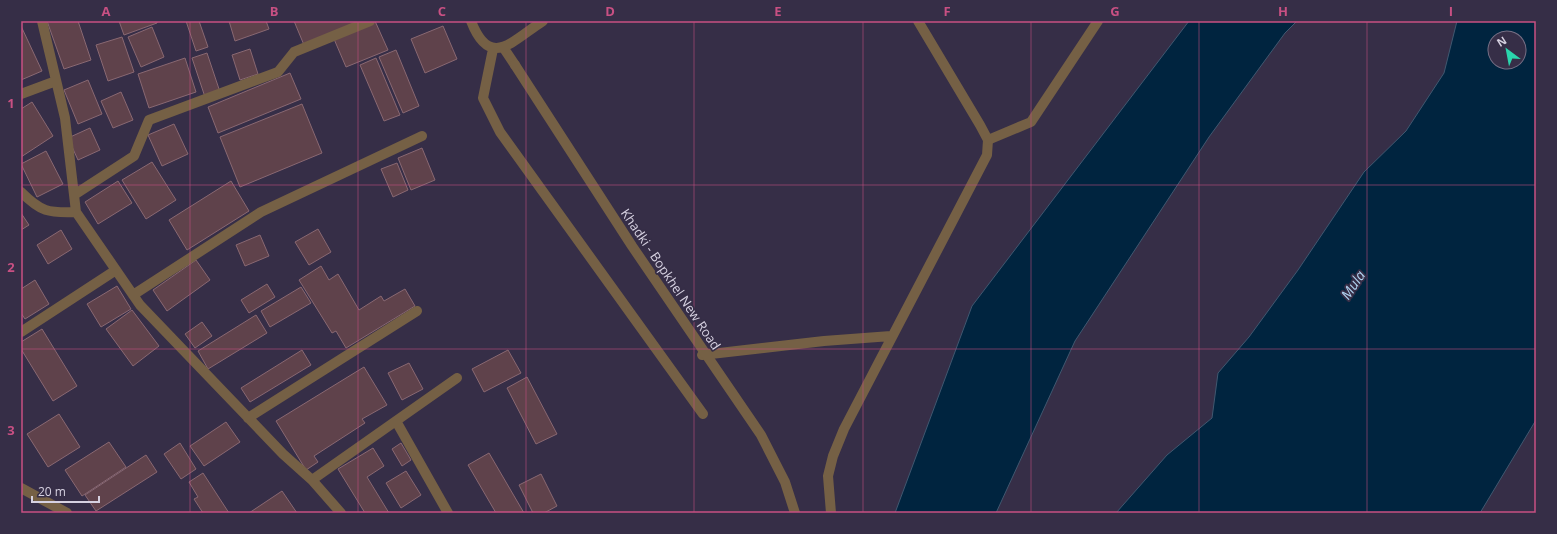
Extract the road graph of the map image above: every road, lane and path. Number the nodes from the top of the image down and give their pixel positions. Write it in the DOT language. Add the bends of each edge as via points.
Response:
graph roads {
  1 [pos="42,21"];
  2 [pos="370,21"];
  3 [pos="471,21"];
  4 [pos="542,21"];
  5 [pos="918,21"];
  6 [pos="1098,21"];
  7 [pos="498,48"];
  8 [pos="56,81"];
  9 [pos="21,94"];
  10 [pos="422,136"];
  11 [pos="988,140"];
  12 [pos="21,192"];
  13 [pos="74,196"];
  14 [pos="76,212"];
  15 [pos="116,270"];
  16 [pos="133,296"];
  17 [pos="417,311"];
  18 [pos="21,332"];
  19 [pos="891,336"];
  20 [pos="702,355"];
  21 [pos="457,378"];
  22 [pos="704,414"];
  23 [pos="248,418"];
  24 [pos="396,421"];
  25 [pos="312,480"];
  26 [pos="21,488"];
  27 [pos="339,510"];
  28 [pos="68,513"];
  29 [pos="327,513"];
  30 [pos="448,513"];
  31 [pos="795,513"];
  32 [pos="831,513"];
  1 -- 8 [label="street"];
  2 -- 13 [label="street" via="294,52 278,72 149,120 134,156"];
  3 -- 7 [label="street, Khadki - Bopkhel New Road" via="483,44"];
  4 -- 7 [label="street"];
  5 -- 11 [label="street"];
  6 -- 11 [label="street" via="1031,122"];
  7 -- 22 [label="street" via="482,98 500,132"];
  7 -- 31 [label="street, Khadki - Bopkhel New Road, bridge" via="515,66 632,246 761,435 785,482"];
  8 -- 9 [label="street"];
  8 -- 13 [label="street" via="65,118"];
  10 -- 16 [label="street" via="260,212"];
  11 -- 19 [label="street" via="987,155"];
  12 -- 14 [label="street" via="44,211"];
  13 -- 14 [label="street"];
  14 -- 15 [label="street"];
  15 -- 16 [label="street"];
  15 -- 18 [label="street"];
  16 -- 23 [label="street"];
  17 -- 23 [label="street"];
  19 -- 20 [label="street"];
  19 -- 32 [label="street" via="833,456 828,476"];
  21 -- 24 [label="street"];
  23 -- 25 [label="street"];
  24 -- 25 [label="street"];
  24 -- 30 [label="street"];
  25 -- 27 [label="street"];
  26 -- 28 [label="street"];
  27 -- 29 [label="street"];
}
